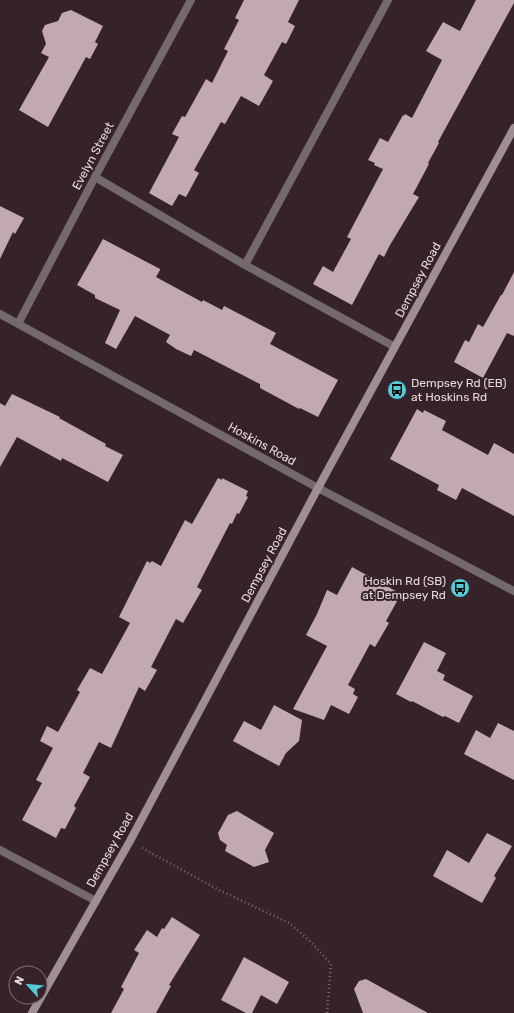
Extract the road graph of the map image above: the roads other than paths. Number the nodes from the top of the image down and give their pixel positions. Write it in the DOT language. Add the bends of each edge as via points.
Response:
graph roads {
  1 [pos="191,0"];
  2 [pos="388,0"];
  3 [pos="514,128"];
  4 [pos="95,177"];
  5 [pos="245,265"];
  6 [pos="0,314"];
  7 [pos="18,324"];
  8 [pos="395,347"];
  9 [pos="318,488"];
  10 [pos="514,592"];
  11 [pos="0,850"];
  12 [pos="96,901"];
  13 [pos="32,1013"];
  1 -- 4 [label="street, Evelyn Street"];
  2 -- 5 [label="street"];
  3 -- 8 [label="street, Dempsey Road"];
  4 -- 5 [label="street"];
  4 -- 7 [label="street, Evelyn Street"];
  5 -- 8 [label="street"];
  6 -- 7 [label="street, Hoskins Road"];
  7 -- 9 [label="street, Hoskins Road"];
  8 -- 9 [label="street, Dempsey Road"];
  9 -- 10 [label="street, Hoskins Road"];
  9 -- 12 [label="street, Dempsey Road"];
  11 -- 12 [label="street"];
  12 -- 13 [label="street, Dempsey Road"];
}
